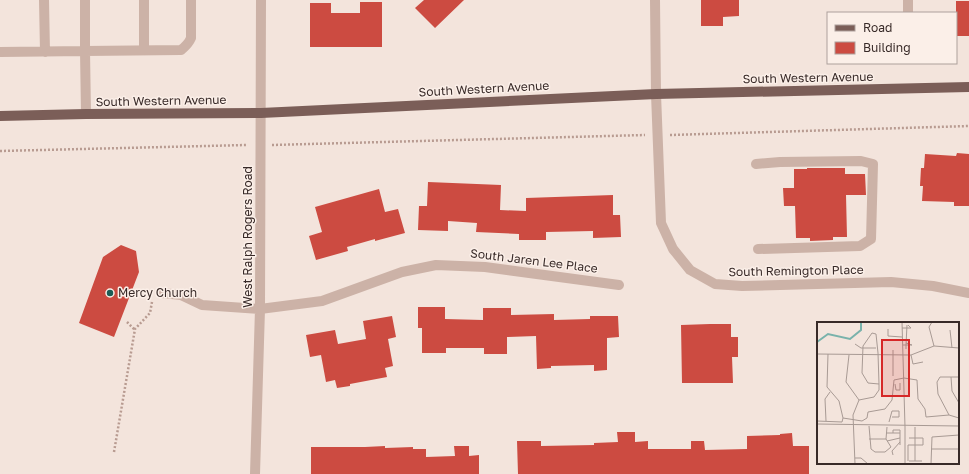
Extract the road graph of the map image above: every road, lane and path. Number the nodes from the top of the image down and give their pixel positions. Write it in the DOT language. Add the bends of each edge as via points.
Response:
graph roads {
  1 [pos="44,0"];
  2 [pos="85,0"];
  3 [pos="144,0"];
  4 [pos="191,0"];
  5 [pos="261,0"];
  6 [pos="655,0"];
  7 [pos="908,0"];
  8 [pos="908,12"];
  9 [pos="144,50"];
  10 [pos="85,51"];
  11 [pos="0,52"];
  12 [pos="45,52"];
  13 [pos="969,87"];
  14 [pos="656,94"];
  15 [pos="262,112"];
  16 [pos="86,114"];
  17 [pos="0,116"];
  18 [pos="969,126"];
  19 [pos="658,135"];
  20 [pos="261,145"];
  21 [pos="0,151"];
  22 [pos="756,164"];
  23 [pos="758,249"];
  24 [pos="619,285"];
  25 [pos="162,293"];
  26 [pos="969,294"];
  27 [pos="152,299"];
  28 [pos="260,308"];
  29 [pos="127,322"];
  30 [pos="135,330"];
  31 [pos="114,452"];
  32 [pos="255,474"];
  1 -- 12 [label="street"];
  2 -- 10 [label="street"];
  3 -- 9 [label="street"];
  4 -- 9 [label="street" via="191,38 186,47 181,50"];
  5 -- 15 [label="street, West Ralph Rogers Road"];
  6 -- 14 [label="street, South Remington Place"];
  7 -- 8 [label="street"];
  9 -- 10 [label="street"];
  10 -- 12 [label="street"];
  10 -- 16 [label="street"];
  11 -- 12 [label="street"];
  13 -- 14 [label="main road, South Western Avenue"];
  14 -- 15 [label="main road, South Western Avenue"];
  14 -- 19 [label="street, South Remington Place"];
  15 -- 16 [label="main road, South Western Avenue"];
  15 -- 20 [label="street, West Ralph Rogers Road"];
  16 -- 17 [label="main road, South Western Avenue"];
  18 -- 19 [label="path"];
  19 -- 20 [label="path"];
  19 -- 26 [label="street, South Remington Place" via="661,223 673,249 690,270 715,284 742,286 891,282 933,286"];
  20 -- 21 [label="path"];
  20 -- 28 [label="street, West Ralph Rogers Road"];
  22 -- 23 [label="street" via="861,161 873,164 871,240 860,246"];
  24 -- 28 [label="street, South Jaren Lee Place" via="485,267 436,265 402,272 322,301"];
  25 -- 28 [label="street, South Jaren Lee Place" via="181,295 202,305"];
  27 -- 30 [label="path" via="150,313"];
  28 -- 32 [label="street, West Ralph Rogers Road"];
  29 -- 30 [label="path"];
  30 -- 31 [label="path"];
}
